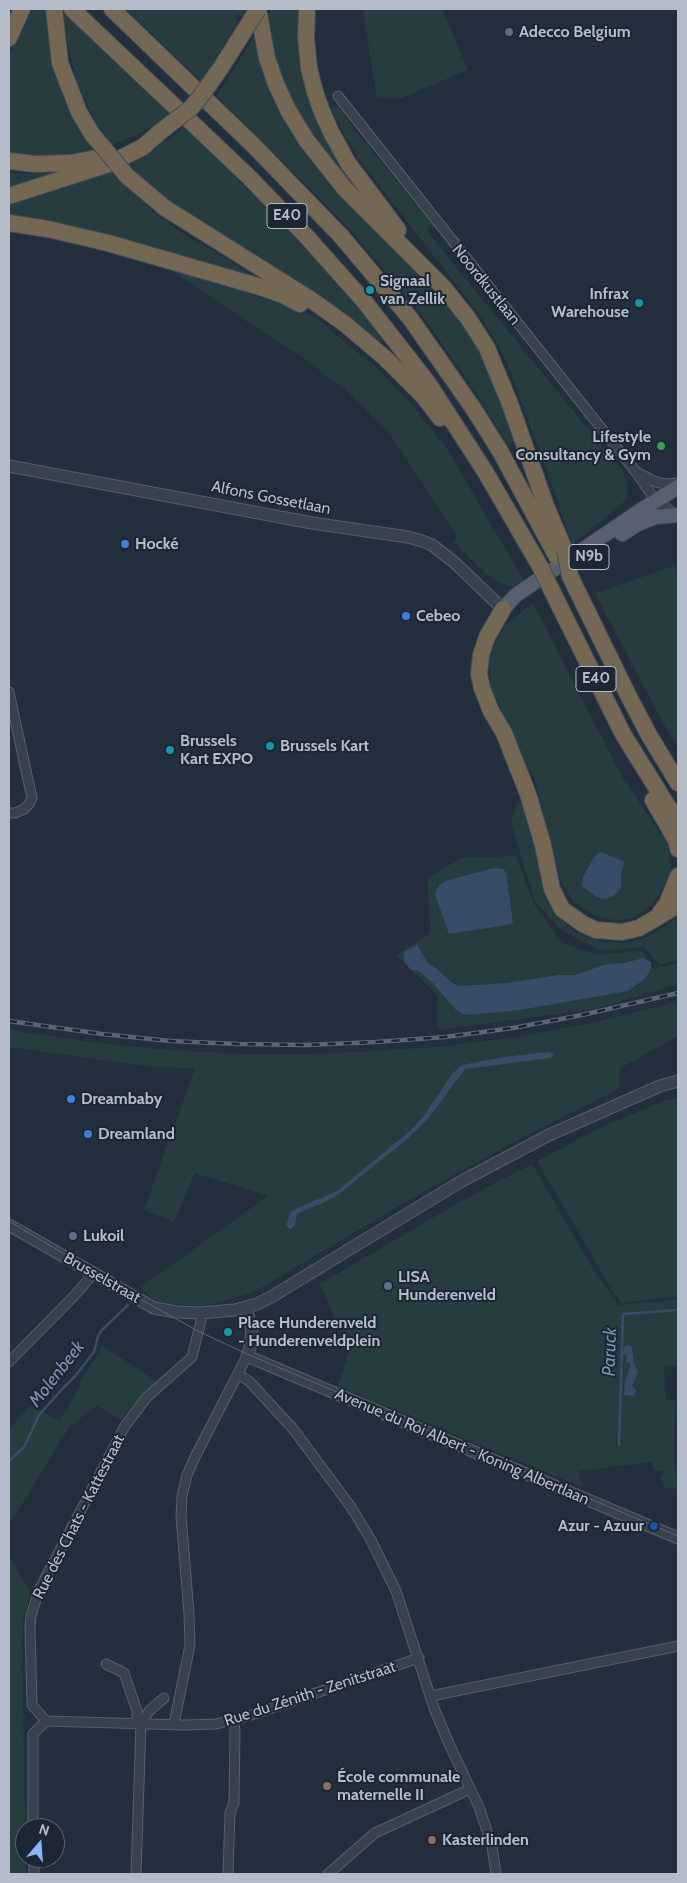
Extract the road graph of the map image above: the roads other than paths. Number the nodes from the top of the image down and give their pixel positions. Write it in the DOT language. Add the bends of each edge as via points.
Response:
graph roads {
  1 [pos="22,9"];
  2 [pos="54,9"];
  3 [pos="72,9"];
  4 [pos="112,9"];
  5 [pos="258,9"];
  6 [pos="307,9"];
  7 [pos="9,38"];
  8 [pos="338,96"];
  9 [pos="160,132"];
  10 [pos="9,161"];
  11 [pos="9,196"];
  12 [pos="9,223"];
  13 [pos="444,288"];
  14 [pos="345,324"];
  15 [pos="463,437"];
  16 [pos="9,466"];
  17 [pos="636,472"];
  18 [pos="678,483"];
  19 [pos="678,487"];
  20 [pos="655,500"];
  21 [pos="677,515"];
  22 [pos="561,554"];
  23 [pos="503,609"];
  24 [pos="9,692"];
  25 [pos="644,768"];
  26 [pos="678,783"];
  27 [pos="9,813"];
  28 [pos="678,819"];
  29 [pos="678,849"];
  30 [pos="678,876"];
  31 [pos="678,905"];
  32 [pos="655,919"];
  33 [pos="678,1081"];
  34 [pos="9,1224"];
  35 [pos="93,1274"];
  36 [pos="246,1308"];
  37 [pos="200,1313"];
  38 [pos="246,1356"];
  39 [pos="9,1362"];
  40 [pos="238,1374"];
  41 [pos="678,1538"];
  42 [pos="678,1646"];
  43 [pos="419,1658"];
  44 [pos="106,1664"];
  45 [pos="431,1696"];
  46 [pos="164,1698"];
  47 [pos="46,1721"];
  48 [pos="233,1721"];
  49 [pos="141,1724"];
  50 [pos="174,1724"];
  51 [pos="470,1788"];
  52 [pos="33,1818"];
  53 [pos="136,1874"];
  54 [pos="228,1874"];
  55 [pos="328,1874"];
  56 [pos="496,1874"];
  1 -- 7 [label="highway"];
  2 -- 14 [label="highway, bridge" via="60,63 80,112 92,134 127,176 165,208"];
  3 -- 15 [label="highway, E40" via="249,177 307,237 393,337 428,382"];
  4 -- 22 [label="highway, E40" via="255,147 341,236 410,318 473,408"];
  5 -- 9 [label="highway, bridge" via="201,96"];
  5 -- 13 [label="highway" via="267,58 276,84 307,141 345,189"];
  6 -- 13 [label="highway" via="309,68 330,132 379,207 433,270"];
  8 -- 17 [label="street, Noordkustlaan"];
  9 -- 10 [label="highway" via="96,159 35,164"];
  9 -- 11 [label="highway" via="143,147 109,164"];
  12 -- 14 [label="highway" via="48,228 257,286 310,308 333,324"];
  13 -- 22 [label="highway" via="487,348 510,404"];
  14 -- 15 [label="highway" via="385,358 446,424"];
  15 -- 25 [label="highway, E40, bridge" via="520,530 623,734"];
  16 -- 23 [label="street, Alfons Gossetlaan" via="302,522 422,541 454,562"];
  17 -- 18 [label="street" via="656,482"];
  17 -- 20 [label="street, Noordkustlaan"];
  19 -- 20 [label="main road, N9b"];
  20 -- 21 [label="street"];
  20 -- 23 [label="main road, N9b" via="516,596"];
  21 -- 23 [label="main road, N9b" via="655,517 636,525 525,601"];
  22 -- 26 [label="highway, E40" via="632,704"];
  23 -- 32 [label="highway" via="487,637 479,674 491,711 504,733 528,794 552,889 562,909 596,930 622,932 639,928"];
  24 -- 27 [label="street" via="32,798 24,809"];
  25 -- 28 [label="highway, E40"];
  25 -- 29 [label="highway" via="654,803"];
  30 -- 32 [label="highway" via="667,904"];
  31 -- 32 [label="highway"];
  33 -- 36 [label="street, Brusselstraat" via="549,1135 460,1182 271,1298"];
  34 -- 35 [label="street, Brusselstraat"];
  35 -- 37 [label="street, Brusselstraat" via="154,1308"];
  35 -- 39 [label="street"];
  36 -- 37 [label="street, Brusselstraat"];
  36 -- 38 [label="street" via="252,1329"];
  37 -- 47 [label="street, Rue des Chats - Kattestraat" via="192,1358 147,1397 125,1426 39,1590 30,1628 32,1706"];
  38 -- 40 [label="street"];
  38 -- 41 [label="street, Avenue du Roi Albert - Koning Albertlaan"];
  40 -- 43 [label="street" via="279,1412 351,1507 396,1591"];
  40 -- 50 [label="street" via="191,1466 182,1496 190,1645"];
  42 -- 45 [label="street"];
  43 -- 45 [label="street"];
  43 -- 48 [label="street, Rue du Zénith - Zenitstraat"];
  44 -- 49 [label="street" via="124,1673"];
  45 -- 51 [label="street"];
  46 -- 49 [label="street" via="149,1711"];
  47 -- 49 [label="street, Rue du Zénith - Zenitstraat"];
  47 -- 52 [label="street" via="33,1734"];
  48 -- 50 [label="street, Rue du Zénith - Zenitstraat"];
  48 -- 54 [label="street" via="234,1803 230,1813"];
  49 -- 50 [label="street, Rue du Zénith - Zenitstraat"];
  49 -- 53 [label="street"];
  51 -- 55 [label="street" via="375,1833"];
  51 -- 56 [label="street" via="486,1826"];
}
